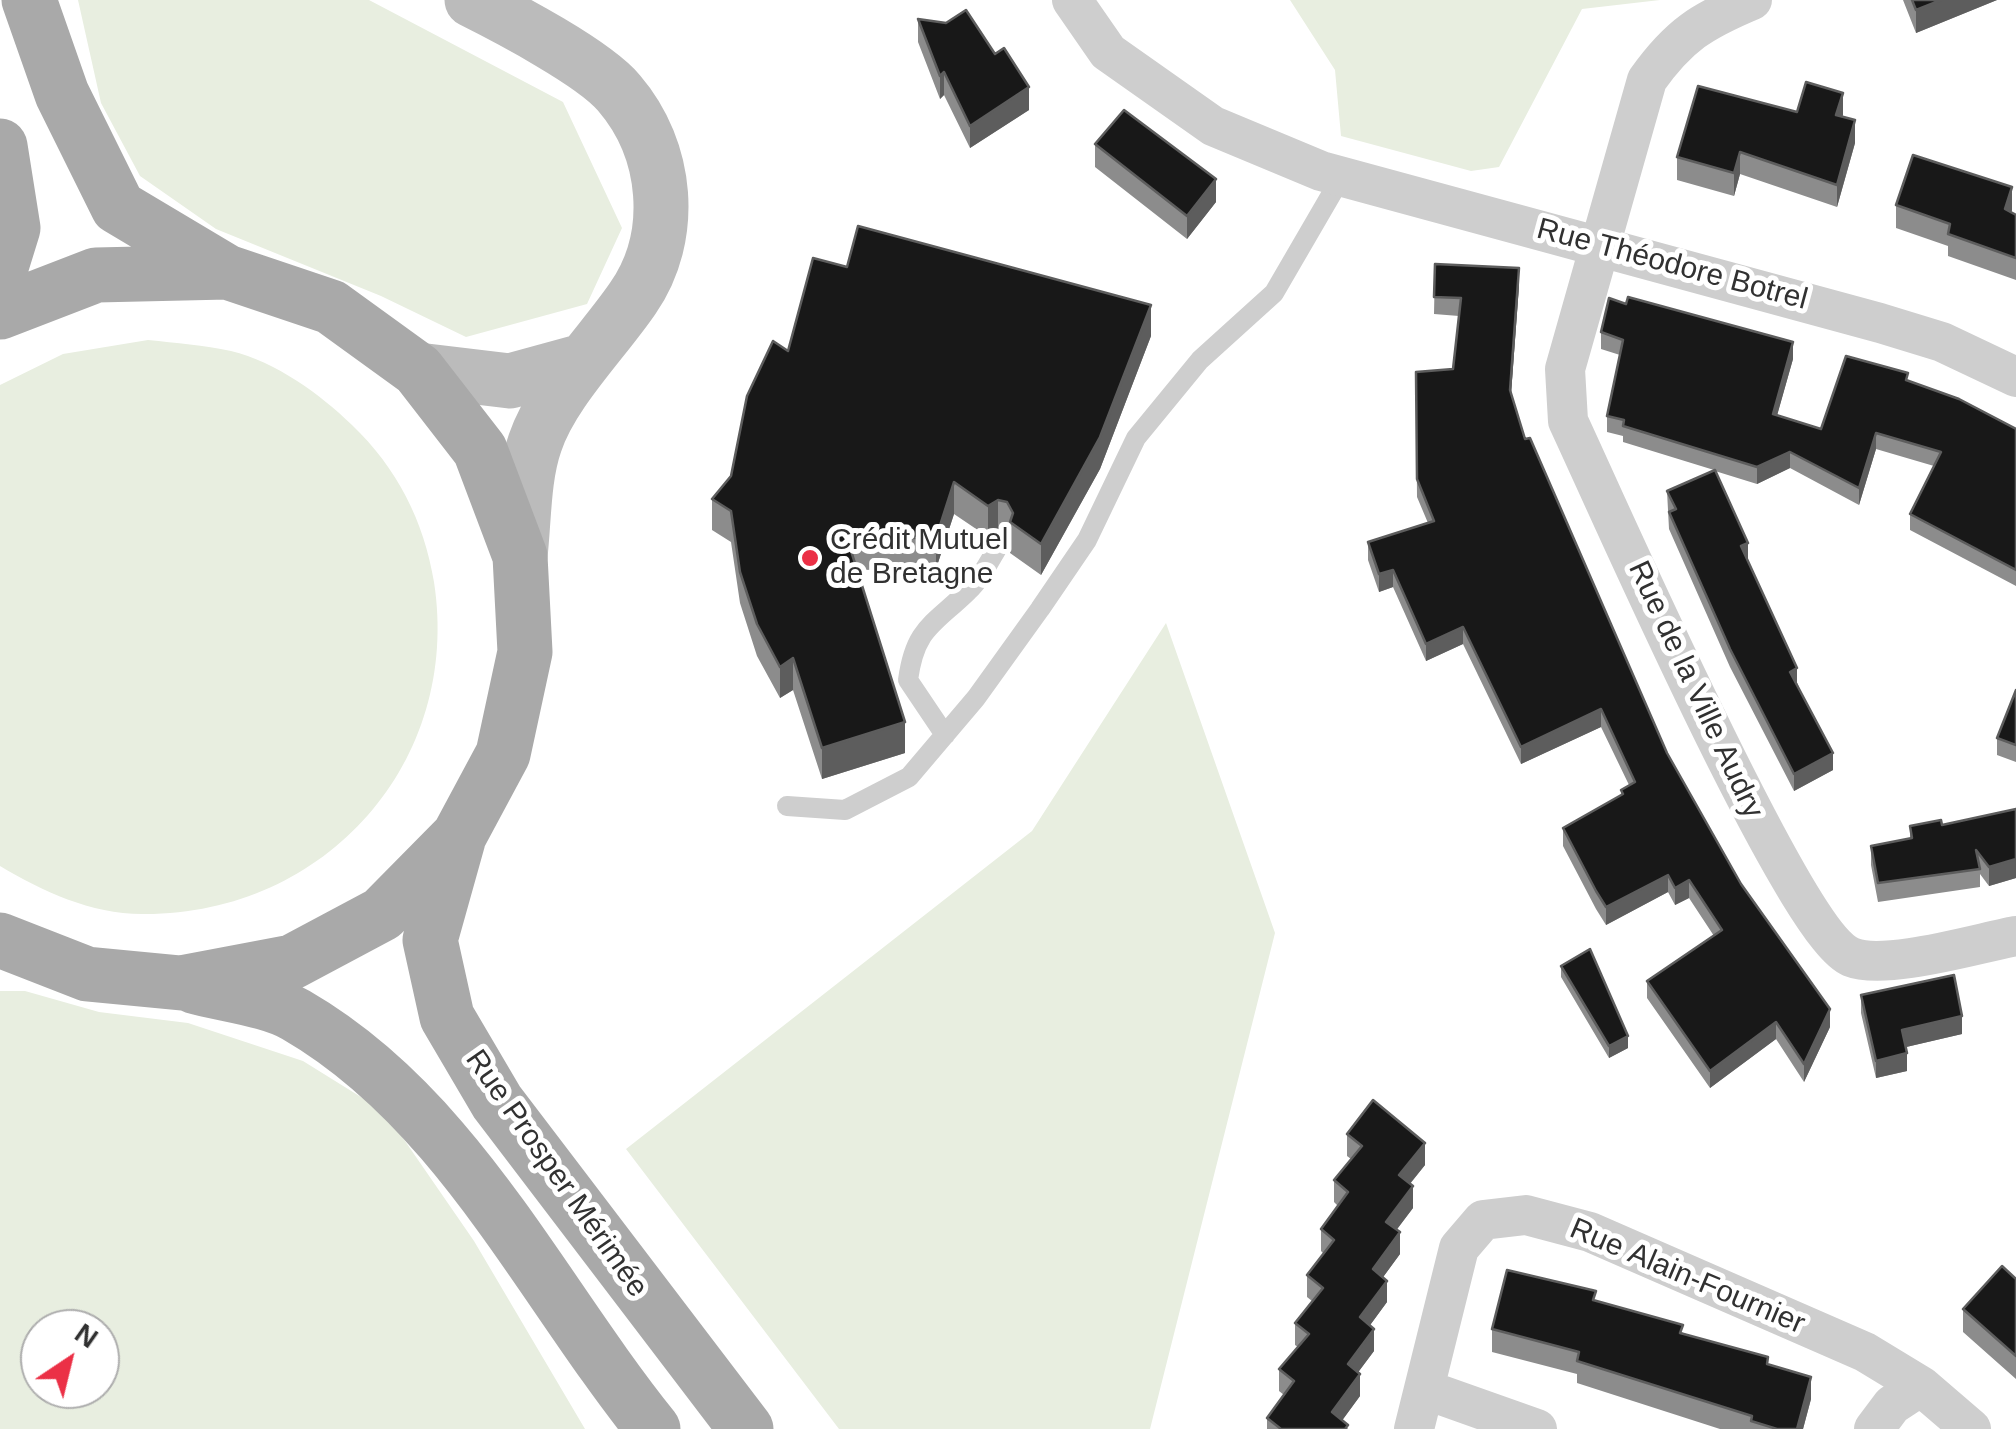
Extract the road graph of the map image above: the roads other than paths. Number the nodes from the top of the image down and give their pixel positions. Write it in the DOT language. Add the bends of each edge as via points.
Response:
graph roads {
  1 [pos="29,0"];
  2 [pos="472,0"];
  3 [pos="1072,0"];
  4 [pos="1752,0"];
  5 [pos="0,146"];
  6 [pos="1331,174"];
  7 [pos="1598,244"];
  8 [pos="0,270"];
  9 [pos="227,272"];
  10 [pos="0,312"];
  11 [pos="583,360"];
  12 [pos="418,370"];
  13 [pos="2016,378"];
  14 [pos="1000,545"];
  15 [pos="520,556"];
  16 [pos="945,735"];
  17 [pos="787,806"];
  18 [pos="459,836"];
  19 [pos="2016,936"];
  20 [pos="0,940"];
  21 [pos="181,983"];
  22 [pos="1921,1386"];
  23 [pos="1424,1388"];
  24 [pos="653,1429"];
  25 [pos="746,1429"];
  26 [pos="1414,1429"];
  27 [pos="1538,1429"];
  28 [pos="1874,1429"];
  29 [pos="1971,1429"];
  1 -- 9 [label="main road" via="62,94 118,207"];
  2 -- 11 [label="street" via="523,26 619,92 657,159 663,226 636,295"];
  3 -- 6 [label="street, Rue Théodore Botrel" via="1108,52 1213,126"];
  4 -- 7 [label="street, Rue de la Ville Audry" via="1708,18 1673,44 1647,80"];
  5 -- 8 [label="main road" via="13,228"];
  6 -- 7 [label="street, Rue Théodore Botrel"];
  6 -- 16 [label="lane" via="1274,293 1200,360 1136,438 1087,540"];
  7 -- 13 [label="street, Rue Théodore Botrel" via="1942,342"];
  7 -- 19 [label="street, Rue de la Ville Audry" via="1565,369 1568,421 1768,843 1827,938 1850,957 1876,962"];
  9 -- 10 [label="main road" via="96,274"];
  9 -- 12 [label="main road" via="331,307"];
  11 -- 12 [label="street" via="510,381"];
  11 -- 15 [label="street" via="534,443"];
  12 -- 15 [label="main road" via="480,450"];
  14 -- 16 [label="lane" via="971,588 924,628 912,653 908,680"];
  15 -- 18 [label="main road" via="525,652 511,720 503,754"];
  16 -- 17 [label="lane" via="909,777 845,810"];
  18 -- 21 [label="main road" via="382,914 292,962"];
  18 -- 25 [label="main road, Rue Prosper Mérimée" via="430,940 447,1017 497,1102"];
  20 -- 21 [label="main road" via="87,974"];
  21 -- 24 [label="main road" via="293,1013 380,1074 477,1184"];
  22 -- 23 [label="street, Rue Alain-Fournier" via="1865,1352 1608,1240 1526,1215 1483,1220 1459,1248"];
  22 -- 28 [label="street" via="1892,1405"];
  22 -- 29 [label="street, Rue Alain-Fournier"];
  23 -- 26 [label="street, Rue Alain-Fournier"];
  23 -- 27 [label="street"];
}
